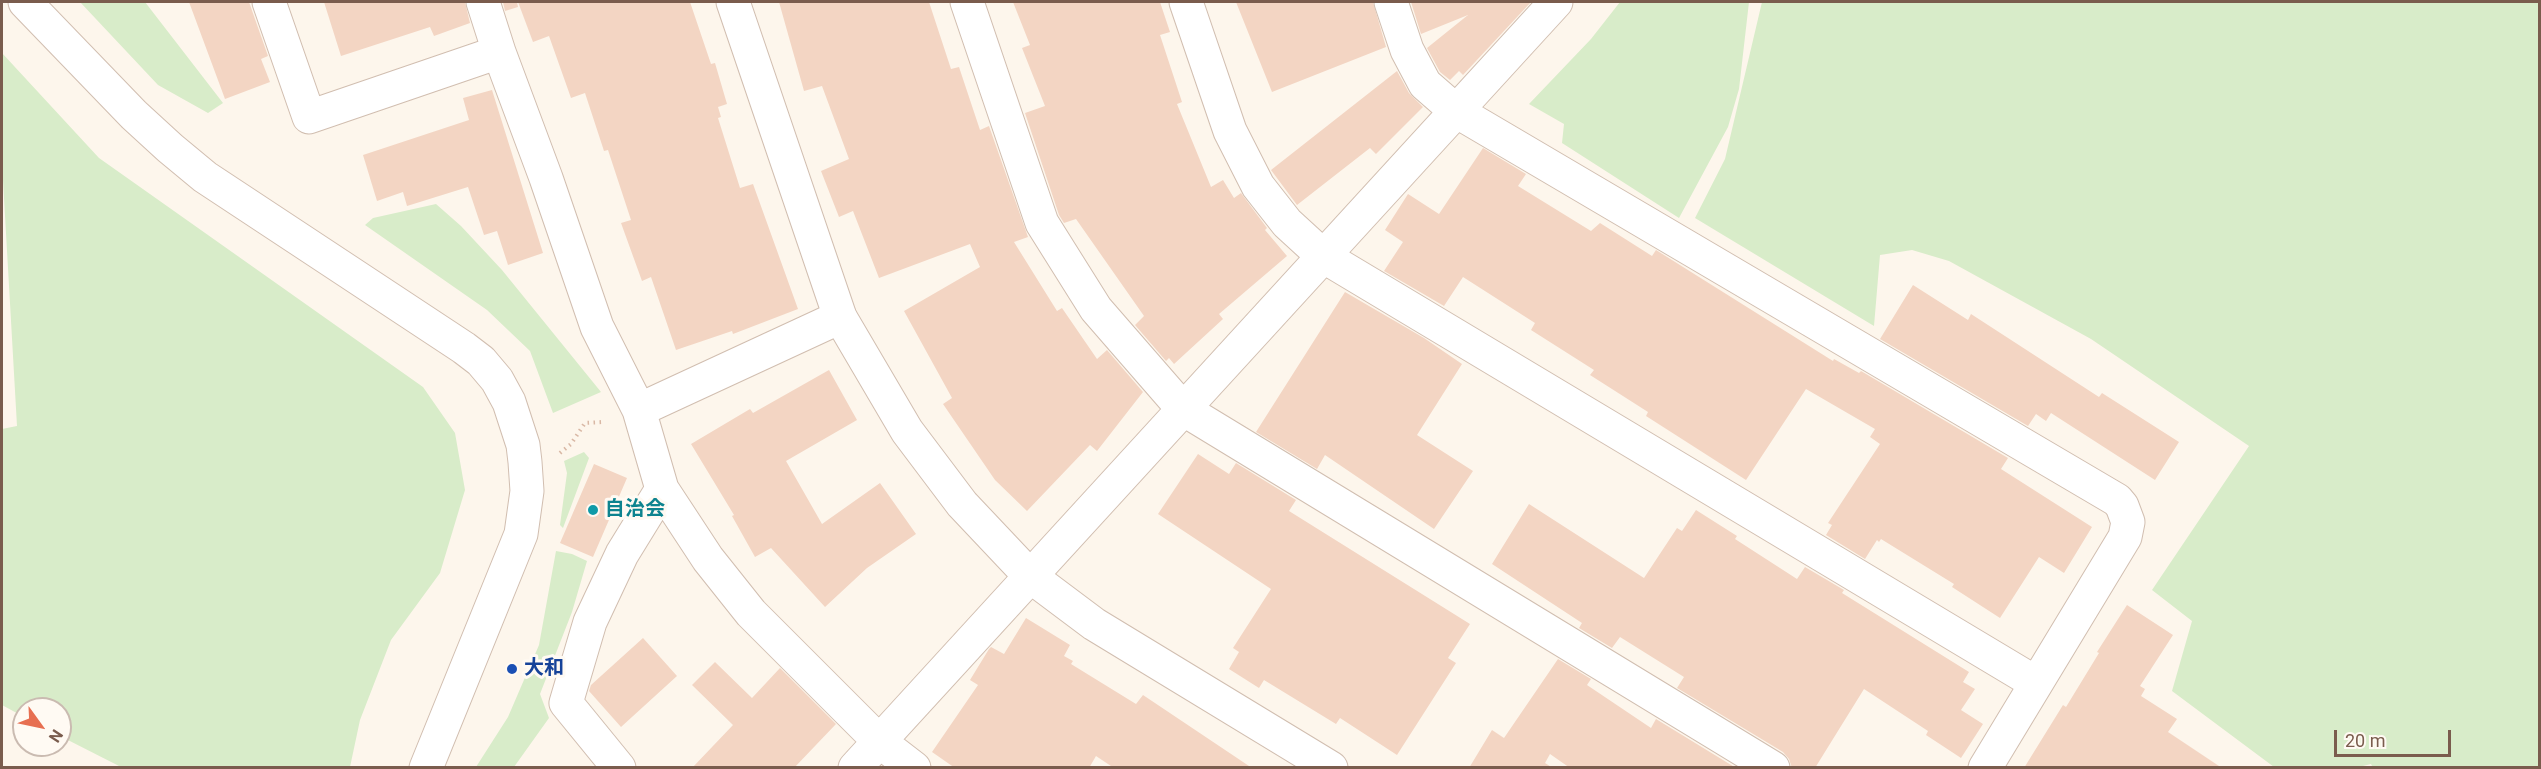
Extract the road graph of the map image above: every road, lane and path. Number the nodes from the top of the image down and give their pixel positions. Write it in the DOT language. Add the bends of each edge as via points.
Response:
graph roads {
  1 [pos="25,2"];
  2 [pos="269,2"];
  3 [pos="483,2"];
  4 [pos="733,2"];
  5 [pos="967,2"];
  6 [pos="1186,2"];
  7 [pos="1391,2"];
  8 [pos="1556,2"];
  9 [pos="499,52"];
  10 [pos="1456,111"];
  11 [pos="1323,256"];
  12 [pos="840,317"];
  13 [pos="1184,409"];
  14 [pos="639,410"];
  15 [pos="525,462"];
  16 [pos="662,489"];
  17 [pos="1030,576"];
  18 [pos="2036,683"];
  19 [pos="879,741"];
  20 [pos="426,768"];
  21 [pos="619,768"];
  22 [pos="855,768"];
  23 [pos="914,768"];
  24 [pos="1331,768"];
  25 [pos="1773,768"];
  26 [pos="1985,768"];
  1 -- 15 [label="street" via="134,115 205,177 481,361 509,402 524,445"];
  2 -- 9 [label="street" via="309,117"];
  3 -- 9 [label="street"];
  4 -- 12 [label="street"];
  5 -- 13 [label="street" via="1042,223 1096,309"];
  6 -- 11 [label="street" via="1230,131 1258,186 1287,223"];
  7 -- 10 [label="street" via="1407,50 1425,84"];
  8 -- 10 [label="street"];
  9 -- 14 [label="street" via="597,327"];
  10 -- 11 [label="street"];
  10 -- 18 [label="street" via="2117,500 2128,522 2125,537"];
  11 -- 13 [label="street"];
  11 -- 18 [label="street"];
  12 -- 14 [label="street"];
  12 -- 17 [label="street" via="906,431 962,504"];
  13 -- 17 [label="street"];
  13 -- 25 [label="street"];
  14 -- 15 [label="path" via="610,423 585,423 564,451 538,455"];
  14 -- 16 [label="street"];
  15 -- 20 [label="street" via="527,491 521,534"];
  16 -- 19 [label="street" via="708,560 751,613"];
  16 -- 21 [label="street" via="622,554 590,622 566,703"];
  17 -- 19 [label="street"];
  17 -- 24 [label="street" via="1094,624"];
  18 -- 26 [label="street"];
  19 -- 22 [label="street"];
  19 -- 23 [label="street"];
}
